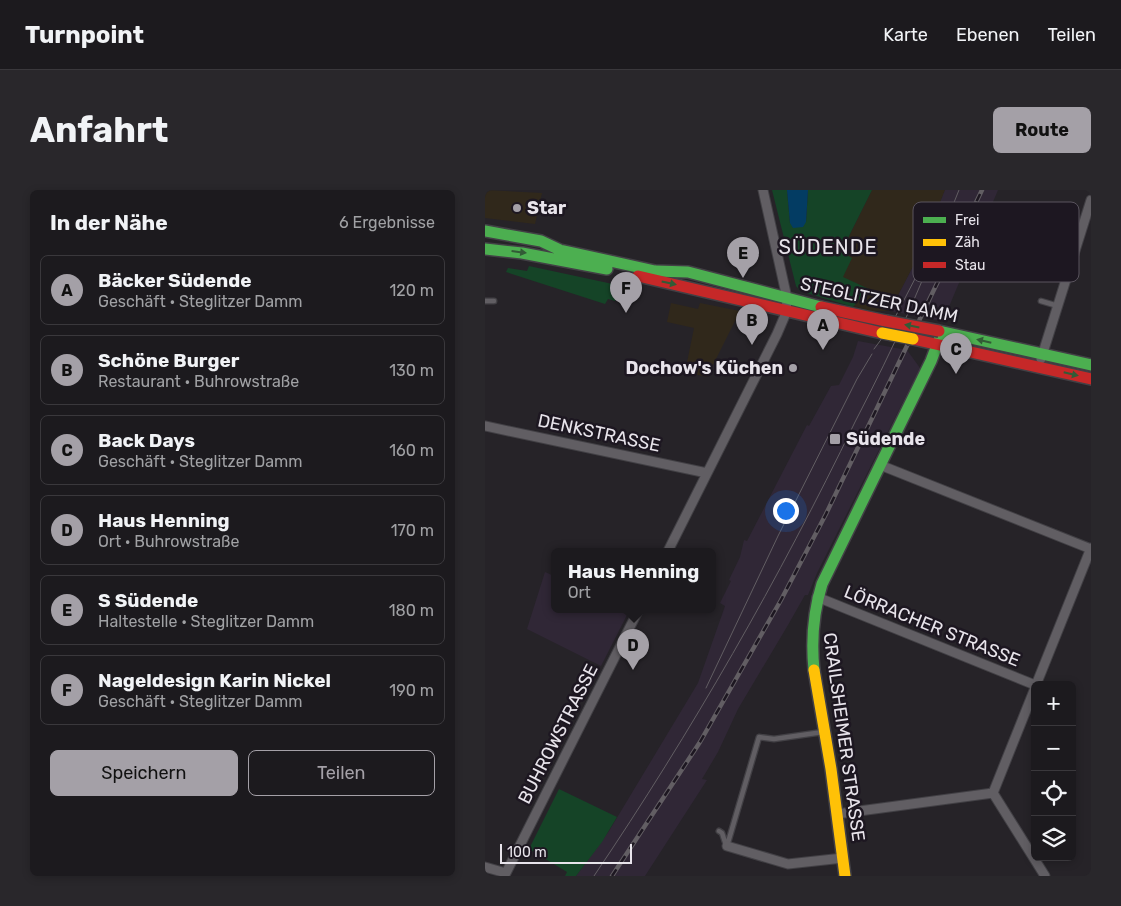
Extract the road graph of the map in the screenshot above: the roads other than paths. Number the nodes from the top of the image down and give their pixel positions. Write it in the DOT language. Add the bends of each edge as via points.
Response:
graph roads {
  1 [pos="763,190"];
  2 [pos="1091,200"];
  3 [pos="485,231"];
  4 [pos="498,233"];
  5 [pos="1079,239"];
  6 [pos="490,249"];
  7 [pos="1065,282"];
  8 [pos="748,288"];
  9 [pos="787,298"];
  10 [pos="485,301"];
  11 [pos="494,301"];
  12 [pos="745,301"];
  13 [pos="1041,301"];
  14 [pos="1058,306"];
  15 [pos="786,313"];
  16 [pos="868,318"];
  17 [pos="859,328"];
  18 [pos="941,332"];
  19 [pos="934,343"];
  20 [pos="1043,354"];
  21 [pos="1091,365"];
  22 [pos="1039,367"];
  23 [pos="1091,379"];
  24 [pos="485,426"];
  25 [pos="880,465"];
  26 [pos="707,473"];
  27 [pos="670,548"];
  28 [pos="1091,548"];
  29 [pos="817,597"];
  30 [pos="637,613"];
  31 [pos="1037,681"];
  32 [pos="1031,684"];
  33 [pos="1031,696"];
  34 [pos="826,731"];
  35 [pos="993,792"];
  36 [pos="837,814"];
  37 [pos="719,831"];
  38 [pos="727,846"];
  39 [pos="843,858"];
  40 [pos="485,867"];
  41 [pos="845,876"];
  42 [pos="1045,876"];
  1 -- 9 [label="street"];
  2 -- 5 [label="street"];
  3 -- 4 [label="main road, STEGLITZER DAMM"];
  4 -- 6 [label="lane, STEGLITZER DAMM"];
  4 -- 8 [label="main road, STEGLITZER DAMM" via="541,241 560,250 590,257 655,271 688,272"];
  6 -- 12 [label="main road, STEGLITZER DAMM, one-way" via="577,263"];
  7 -- 14 [label="street"];
  8 -- 9 [label="main road, STEGLITZER DAMM"];
  8 -- 12 [label="lane"];
  9 -- 15 [label="street"];
  9 -- 16 [label="main road, STEGLITZER DAMM"];
  10 -- 11 [label="lane"];
  12 -- 15 [label="main road, STEGLITZER DAMM"];
  13 -- 14 [label="lane"];
  14 -- 20 [label="street"];
  15 -- 17 [label="main road, STEGLITZER DAMM"];
  15 -- 26 [label="street"];
  16 -- 17 [label="lane"];
  18 -- 16 [label="main road, STEGLITZER DAMM, one-way, bridge"];
  17 -- 19 [label="main road, STEGLITZER DAMM, bridge"];
  18 -- 19 [label="main road, CRAILSHEIMER STRASSE"];
  20 -- 18 [label="main road, STEGLITZER DAMM, one-way"];
  19 -- 22 [label="main road, STEGLITZER DAMM"];
  19 -- 25 [label="main road, CRAILSHEIMER STRASSE" via="931,361"];
  20 -- 21 [label="main road, STEGLITZER DAMM"];
  20 -- 22 [label="street"];
  22 -- 23 [label="main road, STEGLITZER DAMM, one-way"];
  24 -- 26 [label="street, DENKSTRASSE"];
  25 -- 28 [label="street"];
  25 -- 29 [label="main road, CRAILSHEIMER STRASSE"];
  26 -- 27 [label="street"];
  28 -- 31 [label="street"];
  29 -- 32 [label="street, LÖRRACHER STRASSE"];
  29 -- 34 [label="main road, CRAILSHEIMER STRASSE" via="812,648"];
  30 -- 40 [label="street, BUHROWSTRASSE" via="506,873"];
  33 -- 35 [label="street"];
  34 -- 36 [label="main road, CRAILSHEIMER STRASSE"];
  34 -- 38 [label="lane" via="773,739 759,737"];
  35 -- 36 [label="street"];
  35 -- 42 [label="street"];
  36 -- 39 [label="main road, CRAILSHEIMER STRASSE"];
  37 -- 38 [label="lane"];
  38 -- 39 [label="street" via="788,864"];
  39 -- 41 [label="main road, CRAILSHEIMER STRASSE"];
}
